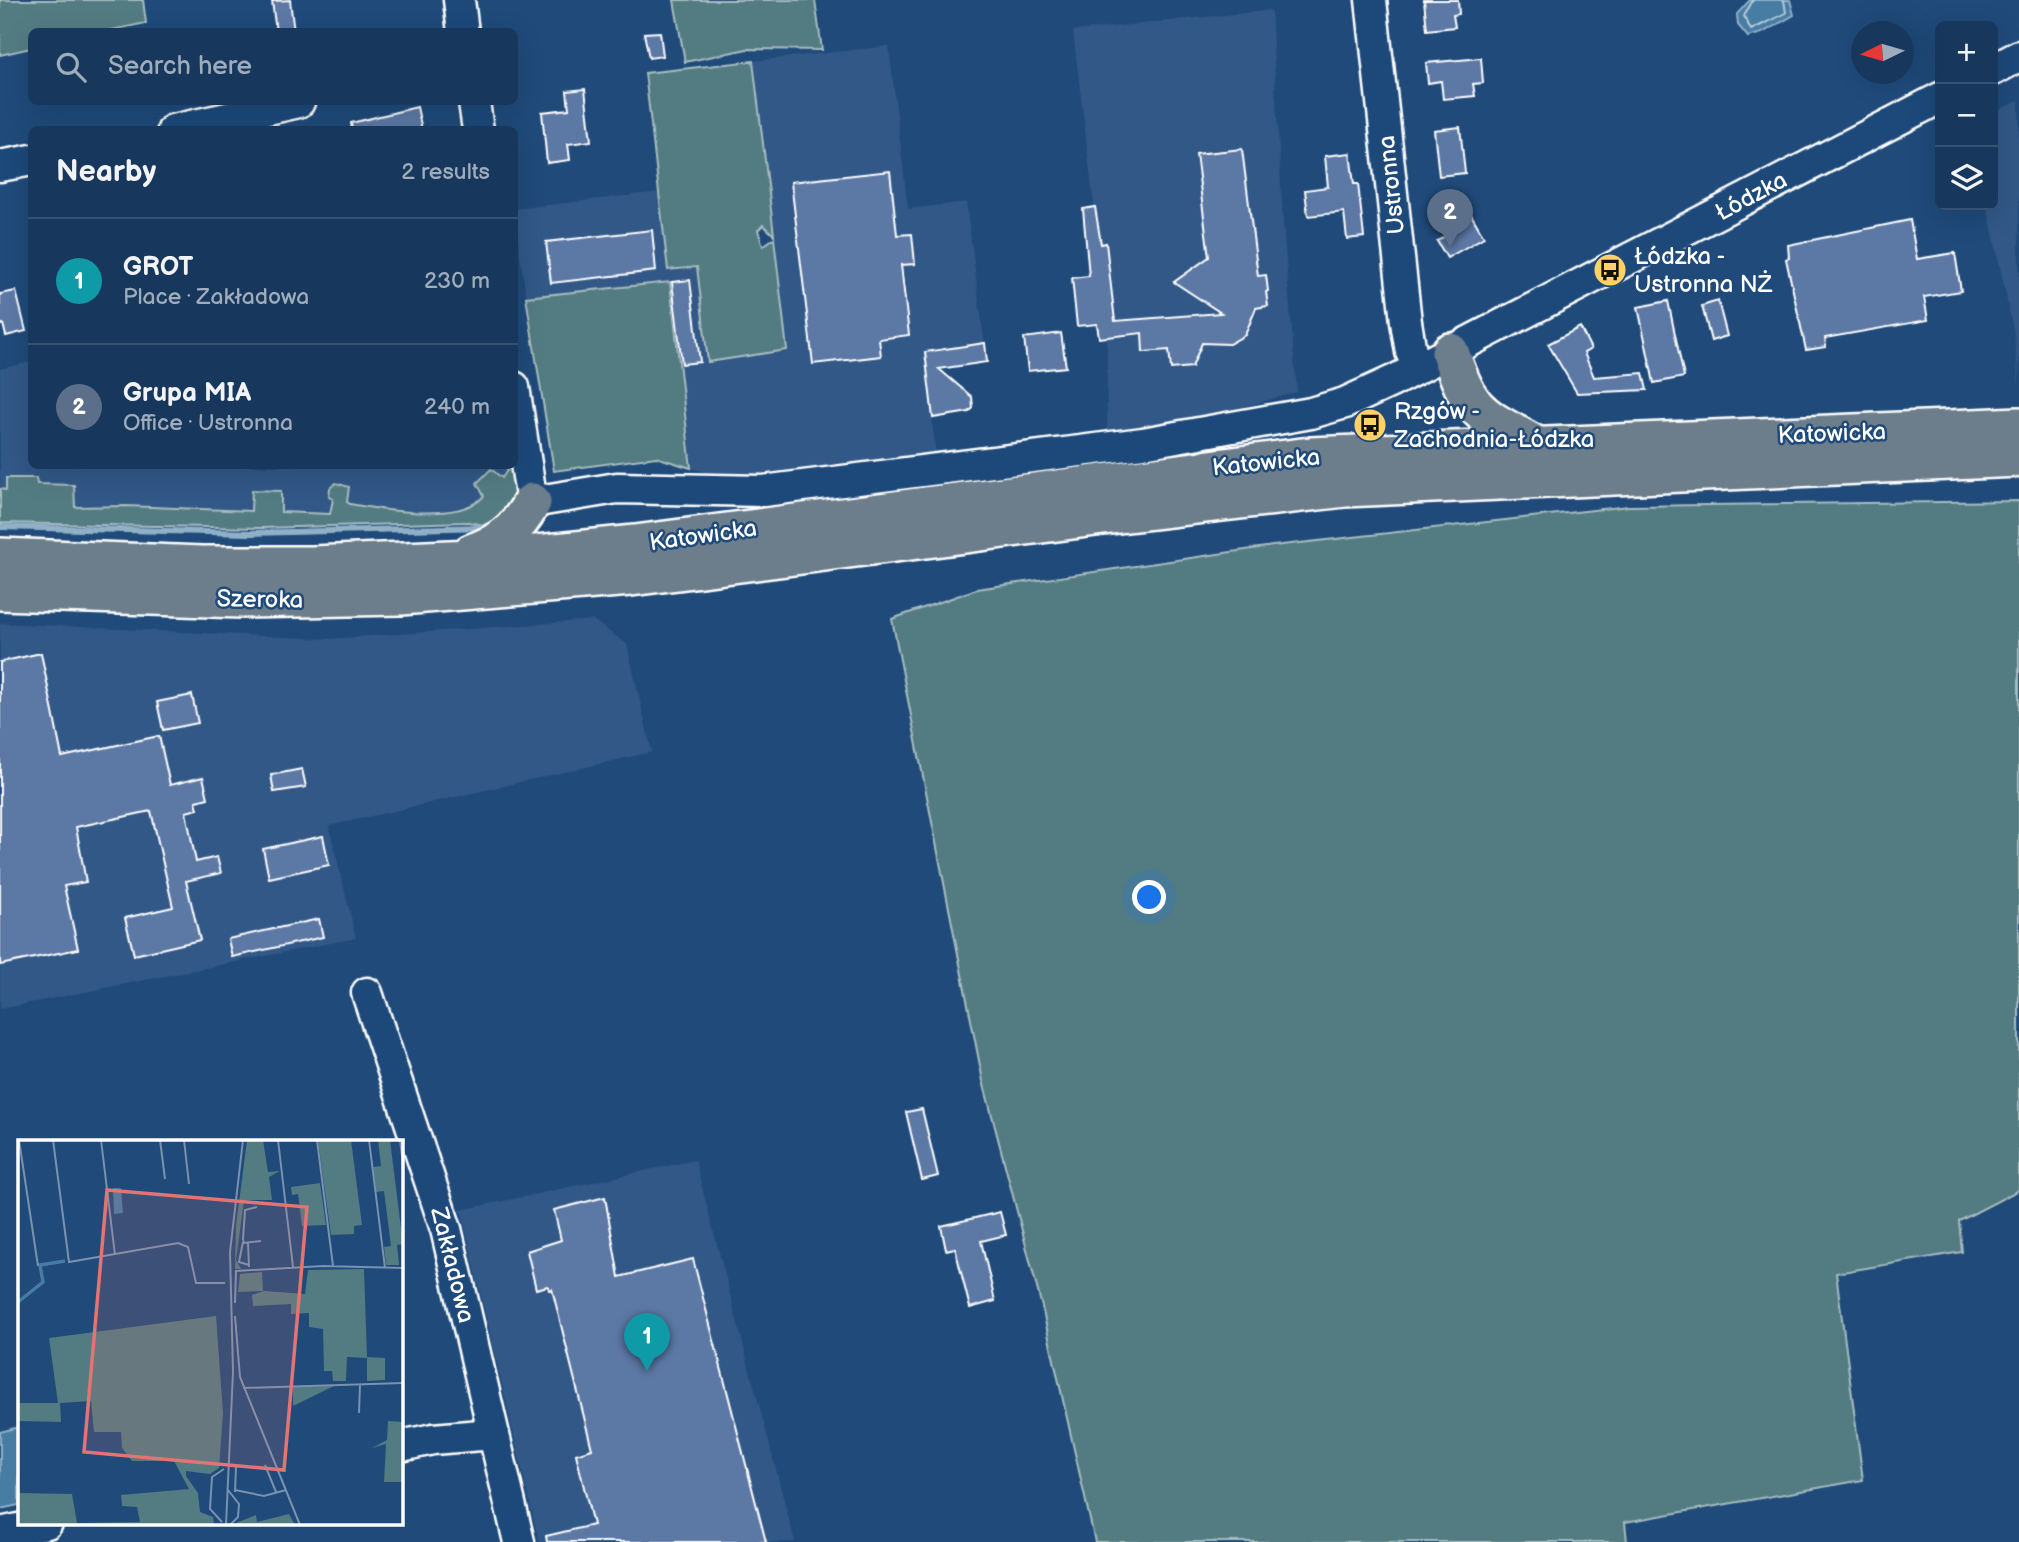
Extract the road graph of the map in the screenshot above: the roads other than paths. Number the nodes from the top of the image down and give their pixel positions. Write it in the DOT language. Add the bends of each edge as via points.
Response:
graph roads {
  1 [pos="459,0"];
  2 [pos="1371,0"];
  3 [pos="462,28"];
  4 [pos="2019,56"];
  5 [pos="1998,67"];
  6 [pos="1935,101"];
  7 [pos="286,105"];
  8 [pos="474,105"];
  9 [pos="191,126"];
  10 [pos="477,126"];
  11 [pos="28,161"];
  12 [pos="0,166"];
  13 [pos="1435,359"];
  14 [pos="518,413"];
  15 [pos="2019,426"];
  16 [pos="1535,445"];
  17 [pos="2019,458"];
  18 [pos="532,502"];
  19 [pos="0,557"];
  20 [pos="452,559"];
  21 [pos="519,572"];
  22 [pos="0,591"];
  23 [pos="367,993"];
  24 [pos="493,1434"];
  25 [pos="402,1446"];
  26 [pos="42,1524"];
  27 [pos="0,1533"];
  28 [pos="519,1542"];
  1 -- 3 [label="street"];
  2 -- 13 [label="street, Ustronna" via="1411,352"];
  4 -- 5 [label="street"];
  6 -- 13 [label="street, Łódzka"];
  7 -- 9 [label="street"];
  8 -- 10 [label="street"];
  11 -- 12 [label="street"];
  13 -- 16 [label="main road" via="1490,420"];
  13 -- 18 [label="street, Łódzka" via="1311,413 1143,443 763,491 617,488"];
  14 -- 18 [label="street"];
  15 -- 16 [label="main road, Katowicka"];
  16 -- 21 [label="main road, Katowicka" via="1310,456 635,544"];
  17 -- 21 [label="main road, Katowicka" via="1345,488 631,578"];
  18 -- 20 [label="main road" via="507,537"];
  19 -- 20 [label="main road, Szeroka" via="202,565"];
  20 -- 21 [label="main road, Szeroka"];
  21 -- 22 [label="main road, Szeroka" via="324,599"];
  23 -- 24 [label="street, Zakładowa" via="446,1229"];
  24 -- 25 [label="street"];
  24 -- 28 [label="street, Zakładowa"];
  26 -- 27 [label="street"];
}
